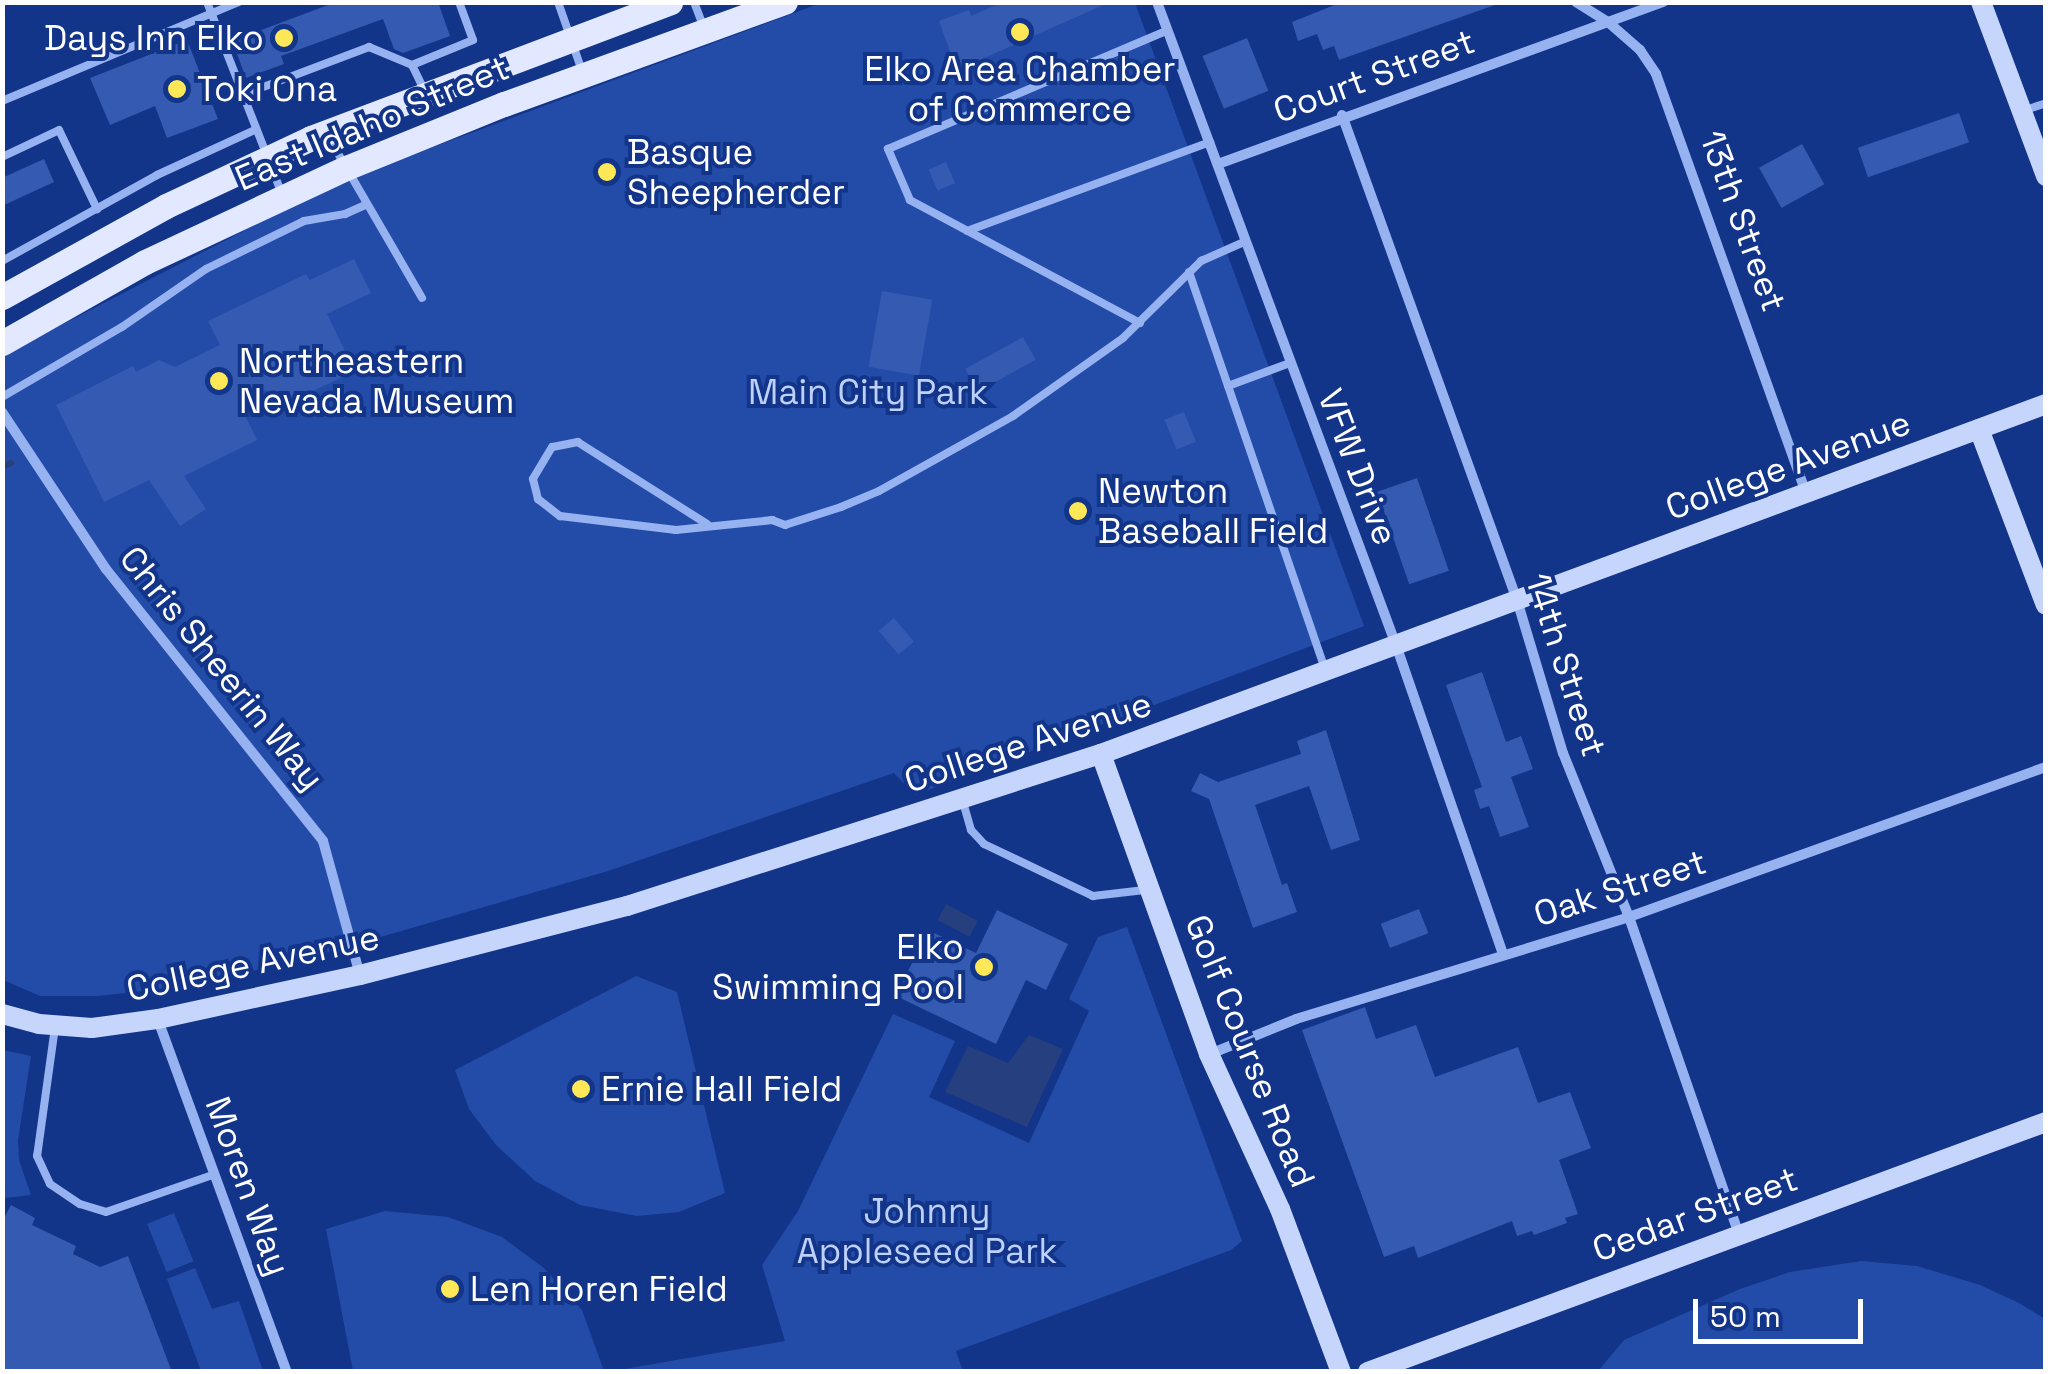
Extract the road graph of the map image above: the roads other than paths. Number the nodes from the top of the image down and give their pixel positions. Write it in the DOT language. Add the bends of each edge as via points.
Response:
graph roads {
  1 [pos="207,2"];
  2 [pos="238,2"];
  3 [pos="459,2"];
  4 [pos="558,2"];
  5 [pos="670,2"];
  6 [pos="694,2"];
  7 [pos="785,2"];
  8 [pos="1156,2"];
  9 [pos="1576,2"];
  10 [pos="1663,2"];
  11 [pos="1981,2"];
  12 [pos="212,14"];
  13 [pos="1608,22"];
  14 [pos="1168,30"];
  15 [pos="705,32"];
  16 [pos="570,40"];
  17 [pos="412,65"];
  18 [pos="584,75"];
  19 [pos="242,94"];
  20 [pos="425,94"];
  21 [pos="2,101"];
  22 [pos="2046,102"];
  23 [pos="2022,111"];
  24 [pos="1342,115"];
  25 [pos="256,130"];
  26 [pos="326,132"];
  27 [pos="1210,142"];
  28 [pos="2,157"];
  29 [pos="267,158"];
  30 [pos="1218,164"];
  31 [pos="346,168"];
  32 [pos="2046,176"];
  33 [pos="282,196"];
  34 [pos="367,204"];
  35 [pos="96,209"];
  36 [pos="967,230"];
  37 [pos="1244,242"];
  38 [pos="2,261"];
  39 [pos="1189,272"];
  40 [pos="2,297"];
  41 [pos="422,298"];
  42 [pos="1140,322"];
  43 [pos="2,344"];
  44 [pos="1290,363"];
  45 [pos="1228,386"];
  46 [pos="2,398"];
  47 [pos="2046,404"];
  48 [pos="2,412"];
  49 [pos="1980,429"];
  50 [pos="1806,493"];
  51 [pos="707,524"];
  52 [pos="1517,600"];
  53 [pos="2046,605"];
  54 [pos="1396,645"];
  55 [pos="1325,671"];
  56 [pos="1101,754"];
  57 [pos="2046,767"];
  58 [pos="962,799"];
  59 [pos="1150,889"];
  60 [pos="1629,917"];
  61 [pos="1503,954"];
  62 [pos="360,975"];
  63 [pos="2,1014"];
  64 [pos="158,1019"];
  65 [pos="55,1026"];
  66 [pos="1210,1054"];
  67 [pos="2046,1122"];
  68 [pos="215,1174"];
  69 [pos="1738,1232"];
  70 [pos="287,1372"];
  71 [pos="1341,1372"];
  72 [pos="1368,1372"];
  1 -- 12 [label="lane"];
  2 -- 12 [label="lane"];
  3 -- 17 [label="lane" via="473,40"];
  4 -- 16 [label="lane"];
  5 -- 16 [label="main road, East Idaho Street"];
  6 -- 15 [label="lane"];
  7 -- 15 [label="main road, East Idaho Street"];
  8 -- 14 [label="street, VFW Drive"];
  9 -- 13 [label="street, 13th Street"];
  10 -- 13 [label="street, Court Street"];
  11 -- 23 [label="street"];
  12 -- 19 [label="lane"];
  12 -- 21 [label="lane"];
  13 -- 24 [label="street, Court Street"];
  13 -- 50 [label="street, 13th Street" via="1656,74"];
  14 -- 27 [label="street, VFW Drive"];
  14 -- 36 [label="lane" via="888,150 910,200"];
  15 -- 18 [label="main road, East Idaho Street"];
  16 -- 18 [label="lane"];
  16 -- 20 [label="main road, East Idaho Street"];
  17 -- 19 [label="lane" via="368,46"];
  17 -- 20 [label="lane"];
  18 -- 31 [label="main road, East Idaho Street"];
  19 -- 25 [label="lane"];
  20 -- 26 [label="main road, East Idaho Street"];
  22 -- 23 [label="lane"];
  23 -- 32 [label="street"];
  24 -- 30 [label="street, Court Street"];
  24 -- 52 [label="street, 14th Street"];
  25 -- 29 [label="lane"];
  25 -- 35 [label="lane"];
  26 -- 29 [label="main road, East Idaho Street"];
  26 -- 31 [label="lane"];
  27 -- 30 [label="street, VFW Drive"];
  27 -- 36 [label="lane"];
  28 -- 35 [label="lane" via="59,130"];
  29 -- 33 [label="lane"];
  29 -- 40 [label="main road, East Idaho Street"];
  30 -- 37 [label="street, VFW Drive"];
  31 -- 33 [label="main road, East Idaho Street"];
  31 -- 34 [label="lane"];
  33 -- 43 [label="main road, East Idaho Street" via="145,262"];
  34 -- 41 [label="lane"];
  34 -- 46 [label="lane" via="304,221 206,269"];
  35 -- 38 [label="lane"];
  36 -- 42 [label="lane"];
  37 -- 39 [label="lane"];
  37 -- 44 [label="street, VFW Drive"];
  39 -- 42 [label="lane"];
  39 -- 45 [label="lane"];
  42 -- 51 [label="lane" via="1013,416 879,491 785,525"];
  44 -- 45 [label="lane"];
  44 -- 54 [label="street, VFW Drive"];
  45 -- 55 [label="lane"];
  47 -- 49 [label="street, College Avenue"];
  48 -- 62 [label="street, Chris Sheerin Way" via="106,569 323,841"];
  49 -- 50 [label="street, College Avenue"];
  49 -- 53 [label="street"];
  50 -- 52 [label="street, College Avenue"];
  51 -- 51 [label="lane" via="578,442 552,447 534,479 538,499 560,516 676,530"];
  52 -- 54 [label="street, College Avenue"];
  52 -- 60 [label="street, 14th Street" via="1563,753"];
  54 -- 55 [label="street, College Avenue"];
  54 -- 61 [label="street, VFW Drive"];
  55 -- 56 [label="street, College Avenue"];
  56 -- 58 [label="street, College Avenue"];
  56 -- 59 [label="street, Golf Course Road"];
  57 -- 60 [label="street, Oak Street"];
  58 -- 59 [label="lane" via="972,830 999,852 1092,896"];
  58 -- 62 [label="street, College Avenue" via="627,906"];
  59 -- 66 [label="street, Golf Course Road"];
  60 -- 61 [label="street, Oak Street"];
  60 -- 69 [label="street, 14th Street"];
  61 -- 66 [label="street, Oak Street" via="1296,1019"];
  62 -- 64 [label="street, College Avenue"];
  63 -- 65 [label="street, College Avenue"];
  64 -- 65 [label="street, College Avenue"];
  64 -- 68 [label="street, Moren Way"];
  65 -- 68 [label="lane" via="38,1156 50,1184 106,1212"];
  66 -- 71 [label="street, Golf Course Road" via="1280,1209"];
  67 -- 69 [label="street, Cedar Street"];
  68 -- 70 [label="street, Moren Way"];
  69 -- 72 [label="street, Cedar Street"];
}
